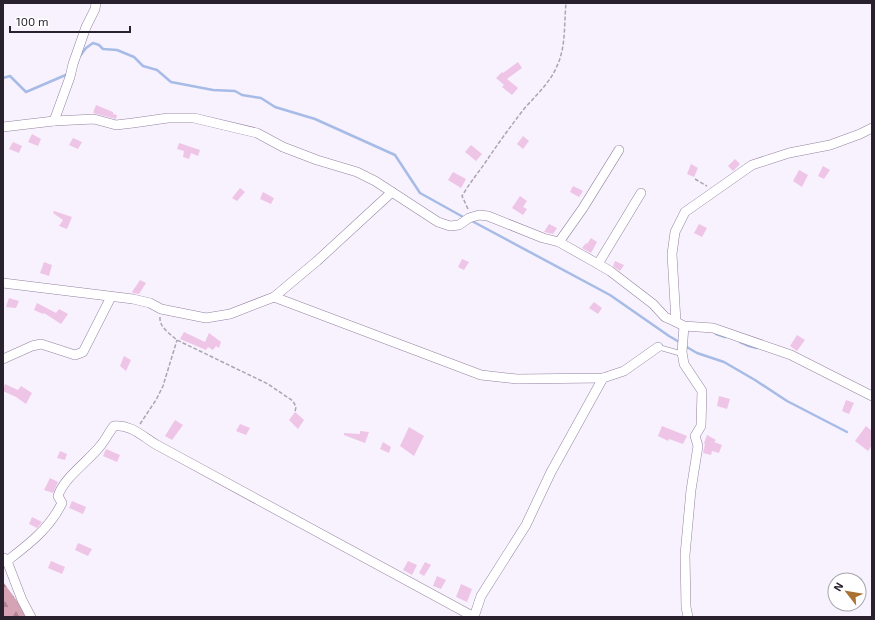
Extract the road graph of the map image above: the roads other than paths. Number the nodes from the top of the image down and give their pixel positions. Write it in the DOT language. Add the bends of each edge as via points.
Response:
graph roads {
  1 [pos="96,3"];
  2 [pos="54,121"];
  3 [pos="3,127"];
  4 [pos="872,128"];
  5 [pos="619,150"];
  6 [pos="392,192"];
  7 [pos="641,193"];
  8 [pos="559,242"];
  9 [pos="598,264"];
  10 [pos="3,283"];
  11 [pos="111,297"];
  12 [pos="274,297"];
  13 [pos="680,324"];
  14 [pos="658,347"];
  15 [pos="3,359"];
  16 [pos="684,364"];
  17 [pos="603,378"];
  18 [pos="872,396"];
  19 [pos="5,559"];
  20 [pos="31,617"];
  21 [pos="474,617"];
  22 [pos="688,617"];
  1 -- 2 [label="street"];
  2 -- 3 [label="street"];
  2 -- 6 [label="street" via="94,119 116,125 168,118 194,118 257,133 283,147 358,172"];
  4 -- 13 [label="street" via="830,145 789,153 752,165 685,212 675,232 672,254"];
  5 -- 8 [label="street"];
  6 -- 8 [label="street" via="438,222 450,226 459,225 479,215 488,216"];
  6 -- 12 [label="street"];
  7 -- 9 [label="street"];
  8 -- 9 [label="street"];
  9 -- 13 [label="street" via="653,304 665,317"];
  10 -- 11 [label="street"];
  11 -- 12 [label="street" via="133,299 161,309 206,318 230,314"];
  11 -- 15 [label="street" via="79,354 74,355 41,344"];
  12 -- 17 [label="street" via="481,376 517,379"];
  13 -- 16 [label="street"];
  13 -- 18 [label="street" via="713,328 790,355"];
  14 -- 16 [label="lane" via="679,353"];
  14 -- 17 [label="street" via="624,370"];
  16 -- 22 [label="street" via="702,391 701,426 695,436 698,446 685,555"];
  17 -- 21 [label="street" via="551,472 526,525 481,596"];
  19 -- 20 [label="street"];
  19 -- 21 [label="street" via="35,540 62,503 58,496 60,490 102,445 114,426 122,425"];
}
